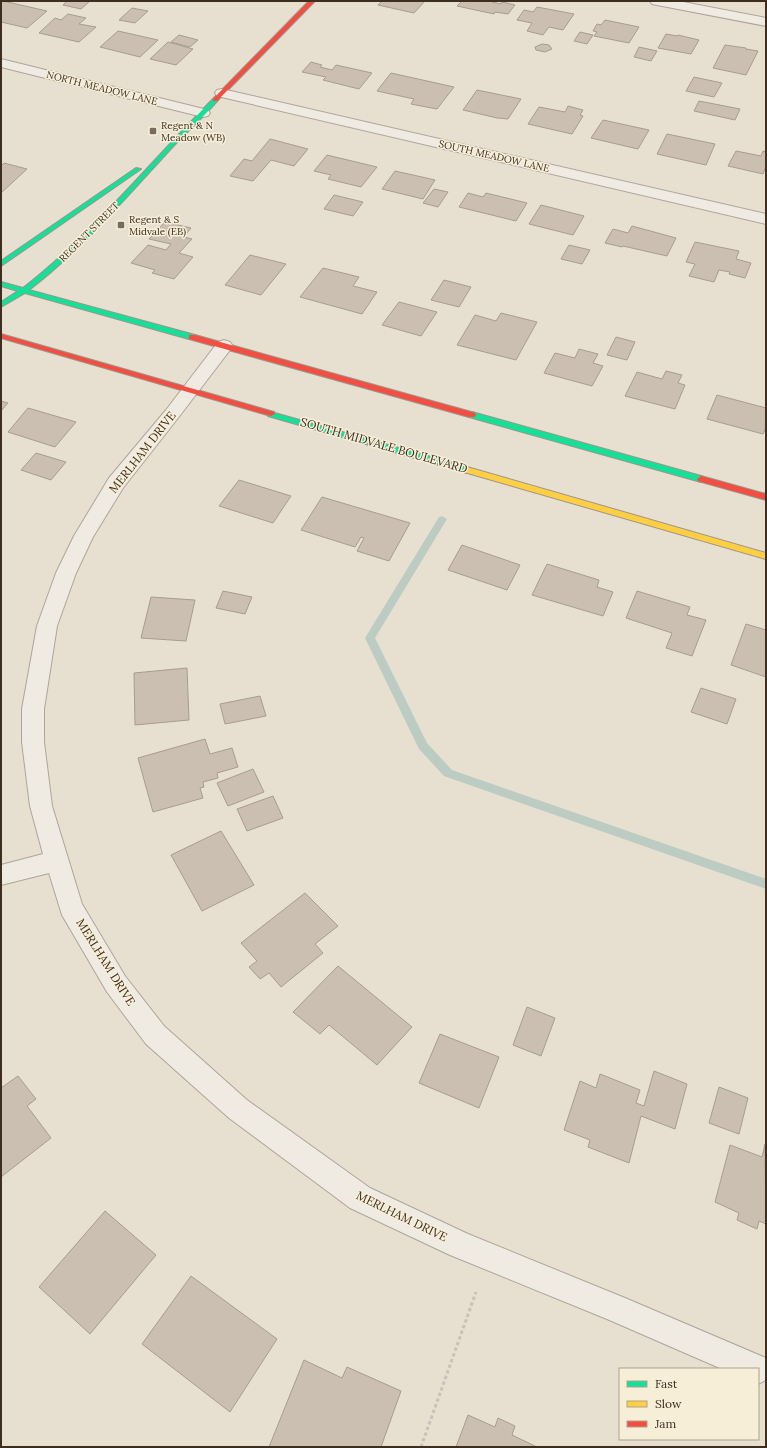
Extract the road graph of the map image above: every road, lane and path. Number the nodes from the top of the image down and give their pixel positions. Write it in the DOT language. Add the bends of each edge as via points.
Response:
graph roads {
  1 [pos="312,1"];
  2 [pos="657,1"];
  3 [pos="766,22"];
  4 [pos="1,63"];
  5 [pos="222,93"];
  6 [pos="203,113"];
  7 [pos="167,149"];
  8 [pos="766,219"];
  9 [pos="1,264"];
  10 [pos="1,284"];
  11 [pos="25,291"];
  12 [pos="1,305"];
  13 [pos="1,336"];
  14 [pos="224,346"];
  15 [pos="191,389"];
  16 [pos="766,497"];
  17 [pos="766,556"];
  18 [pos="57,861"];
  19 [pos="1,875"];
  20 [pos="476,1292"];
  21 [pos="755,1368"];
  22 [pos="421,1447"];
  1 -- 5 [label="main road, REGENT STREET"];
  2 -- 3 [label="street"];
  4 -- 6 [label="street, NORTH MEADOW LANE"];
  5 -- 6 [label="main road, REGENT STREET"];
  5 -- 8 [label="street, SOUTH MEADOW LANE"];
  6 -- 7 [label="main road, REGENT STREET"];
  7 -- 9 [label="main road, REGENT STREET"];
  7 -- 11 [label="main road, REGENT STREET" via="96,228"];
  10 -- 11 [label="main road"];
  11 -- 12 [label="main road, REGENT STREET"];
  11 -- 14 [label="main road"];
  13 -- 15 [label="main road, SOUTH MIDVALE BOULEVARD"];
  14 -- 15 [label="street, MERLHAM DRIVE"];
  14 -- 16 [label="main road"];
  15 -- 17 [label="main road, SOUTH MIDVALE BOULEVARD"];
  15 -- 18 [label="street, MERLHAM DRIVE" via="116,483 84,536 47,626 33,709 33,742 41,806"];
  18 -- 19 [label="street"];
  18 -- 21 [label="street, MERLHAM DRIVE" via="71,907 116,984 155,1035 238,1109 360,1198 460,1245"];
  20 -- 22 [label="path"];
}
